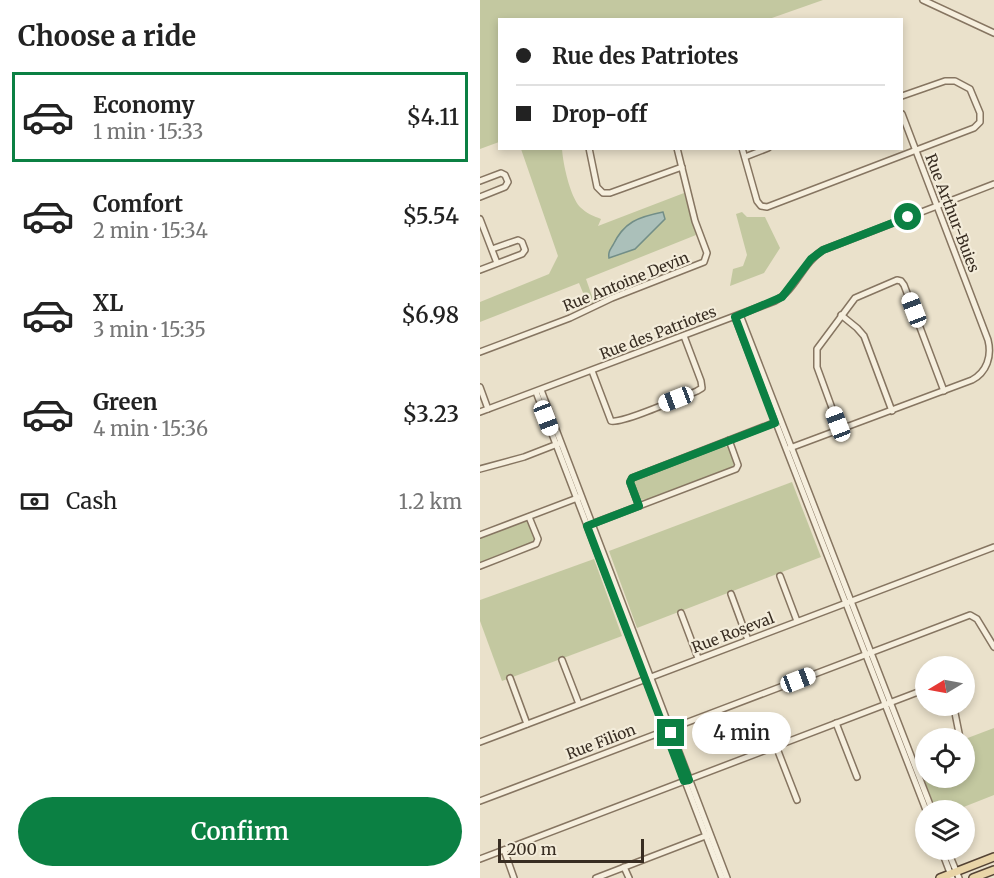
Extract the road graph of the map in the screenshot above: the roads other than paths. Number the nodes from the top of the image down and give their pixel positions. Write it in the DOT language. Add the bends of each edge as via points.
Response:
graph roads {
  1 [pos="923,0"];
  2 [pos="932,2"];
  3 [pos="994,33"];
  4 [pos="903,96"];
  5 [pos="903,117"];
  6 [pos="589,150"];
  7 [pos="678,150"];
  8 [pos="743,150"];
  9 [pos="763,150"];
  10 [pos="915,151"];
  11 [pos="745,157"];
  12 [pos="682,166"];
  13 [pos="480,181"];
  14 [pos="994,184"];
  15 [pos="480,197"];
  16 [pos="937,206"];
  17 [pos="480,219"];
  18 [pos="492,249"];
  19 [pos="497,263"];
  20 [pos="480,270"];
  21 [pos="841,315"];
  22 [pos="737,316"];
  23 [pos="684,336"];
  24 [pos="480,352"];
  25 [pos="992,356"];
  26 [pos="592,371"];
  27 [pos="480,387"];
  28 [pos="538,391"];
  29 [pos="944,391"];
  30 [pos="488,409"];
  31 [pos="480,411"];
  32 [pos="892,411"];
  33 [pos="778,422"];
  34 [pos="840,430"];
  35 [pos="729,440"];
  36 [pos="559,444"];
  37 [pos="789,449"];
  38 [pos="480,469"];
  39 [pos="579,497"];
  40 [pos="639,506"];
  41 [pos="529,517"];
  42 [pos="590,525"];
  43 [pos="480,535"];
  44 [pos="994,547"];
  45 [pos="480,566"];
  46 [pos="780,576"];
  47 [pos="731,594"];
  48 [pos="848,602"];
  49 [pos="681,613"];
  50 [pos="797,621"];
  51 [pos="748,640"];
  52 [pos="994,647"];
  53 [pos="868,653"];
  54 [pos="698,658"];
  55 [pos="562,660"];
  56 [pos="510,678"];
  57 [pos="648,678"];
  58 [pos="915,693"];
  59 [pos="579,704"];
  60 [pos="887,704"];
  61 [pos="836,723"];
  62 [pos="527,724"];
  63 [pos="667,729"];
  64 [pos="480,742"];
  65 [pos="776,746"];
  66 [pos="856,777"];
  67 [pos="686,780"];
  68 [pos="797,800"];
  69 [pos="922,800"];
  70 [pos="928,800"];
  71 [pos="480,801"];
  72 [pos="707,835"];
  73 [pos="504,850"];
  74 [pos="994,857"];
  75 [pos="480,859"];
  76 [pos="946,860"];
  77 [pos="950,860"];
  78 [pos="624,867"];
  79 [pos="994,870"];
  80 [pos="954,875"];
  81 [pos="514,878"];
  82 [pos="596,878"];
  83 [pos="629,878"];
  84 [pos="722,878"];
  85 [pos="727,878"];
  86 [pos="940,878"];
  87 [pos="973,878"];
  1 -- 2 [label="street"];
  2 -- 3 [label="street"];
  4 -- 10 [label="street" via="953,80 970,90 981,115 977,127"];
  5 -- 10 [label="street, Rue Arthur-Buies"];
  6 -- 12 [label="street" via="597,187 603,193"];
  7 -- 12 [label="street, Rue Antoine Devin"];
  8 -- 11 [label="street"];
  9 -- 11 [label="street"];
  10 -- 11 [label="street" via="766,207 757,201"];
  10 -- 16 [label="street, Rue Arthur-Buies"];
  12 -- 24 [label="street, Rue Antoine Devin" via="707,253 704,262"];
  13 -- 15 [label="street" via="501,173 508,183"];
  14 -- 16 [label="street, Rue des Patriotes"];
  16 -- 22 [label="street, Rue des Patriotes" via="823,250 811,259 782,297"];
  16 -- 25 [label="street, Rue Arthur-Buies"];
  17 -- 18 [label="street"];
  18 -- 19 [label="street"];
  18 -- 19 [label="street" via="518,240 524,247 522,254"];
  19 -- 20 [label="street"];
  21 -- 29 [label="street" via="857,297 901,281"];
  21 -- 32 [label="street" via="864,336"];
  21 -- 34 [label="street" via="820,342 815,359"];
  22 -- 23 [label="street, Rue des Patriotes"];
  22 -- 33 [label="street"];
  23 -- 26 [label="street, Rue des Patriotes"];
  23 -- 26 [label="street" via="702,388 628,418 610,420"];
  25 -- 29 [label="street" via="978,377"];
  26 -- 28 [label="street, Rue des Patriotes"];
  27 -- 30 [label="street"];
  28 -- 30 [label="street, Rue des Patriotes"];
  28 -- 36 [label="street"];
  29 -- 32 [label="street"];
  30 -- 31 [label="street, Rue des Patriotes"];
  32 -- 34 [label="street"];
  33 -- 35 [label="street"];
  33 -- 37 [label="street"];
  34 -- 37 [label="street"];
  35 -- 40 [label="street" via="631,478"];
  35 -- 40 [label="street" via="738,464 736,470"];
  36 -- 38 [label="street"];
  36 -- 39 [label="street"];
  37 -- 48 [label="street"];
  39 -- 41 [label="street"];
  39 -- 42 [label="street"];
  40 -- 42 [label="street"];
  41 -- 43 [label="street"];
  41 -- 45 [label="street" via="538,539 536,544"];
  42 -- 57 [label="street"];
  44 -- 48 [label="street, Rue Roseval"];
  46 -- 50 [label="street"];
  47 -- 51 [label="street"];
  48 -- 50 [label="street, Rue Roseval"];
  48 -- 53 [label="street"];
  49 -- 54 [label="street"];
  50 -- 51 [label="street, Rue Roseval"];
  51 -- 54 [label="street, Rue Roseval"];
  52 -- 53 [label="street, Rue Filion" via="979,620 970,615"];
  53 -- 60 [label="street"];
  53 -- 63 [label="street, Rue Filion"];
  54 -- 57 [label="street, Rue Roseval"];
  55 -- 59 [label="street"];
  56 -- 62 [label="street"];
  57 -- 59 [label="street, Rue Roseval"];
  57 -- 63 [label="street"];
  58 -- 60 [label="street"];
  59 -- 62 [label="street, Rue Roseval"];
  60 -- 61 [label="street"];
  60 -- 69 [label="street"];
  60 -- 70 [label="street"];
  61 -- 65 [label="street"];
  61 -- 66 [label="street"];
  62 -- 64 [label="street, Rue Roseval"];
  63 -- 67 [label="street"];
  63 -- 71 [label="street, Rue Filion"];
  65 -- 67 [label="street"];
  65 -- 68 [label="street"];
  67 -- 72 [label="street"];
  67 -- 73 [label="street"];
  72 -- 78 [label="street"];
  72 -- 84 [label="street"];
  72 -- 85 [label="street"];
  73 -- 75 [label="street"];
  73 -- 81 [label="street"];
  74 -- 80 [label="main road"];
  76 -- 80 [label="street"];
  77 -- 80 [label="street"];
  78 -- 82 [label="street"];
  78 -- 83 [label="street"];
  79 -- 87 [label="main road"];
  80 -- 86 [label="main road"];
}
